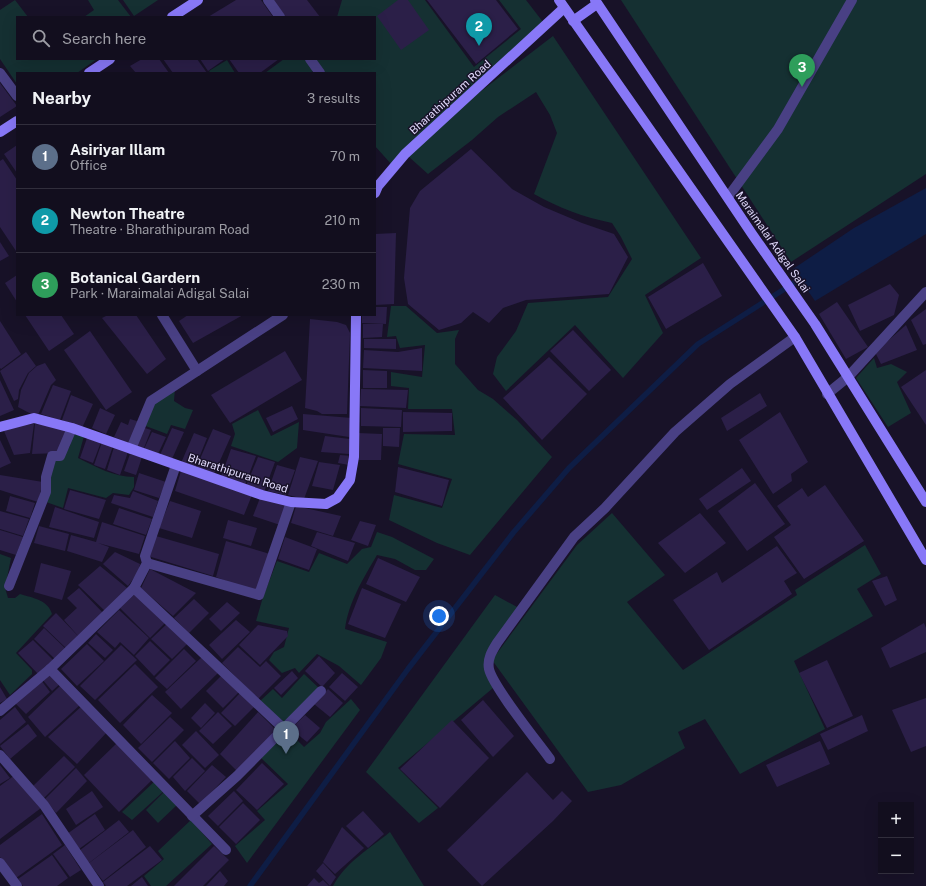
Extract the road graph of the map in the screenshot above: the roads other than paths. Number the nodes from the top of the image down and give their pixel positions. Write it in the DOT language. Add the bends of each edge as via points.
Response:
graph roads {
  1 [pos="198,0"];
  2 [pos="268,0"];
  3 [pos="852,0"];
  4 [pos="596,2"];
  5 [pos="561,4"];
  6 [pos="174,16"];
  7 [pos="279,16"];
  8 [pos="573,21"];
  9 [pos="108,60"];
  10 [pos="311,60"];
  11 [pos="0,72"];
  12 [pos="90,72"];
  13 [pos="319,72"];
  14 [pos="16,95"];
  15 [pos="16,122"];
  16 [pos="0,132"];
  17 [pos="376,191"];
  18 [pos="728,197"];
  19 [pos="926,292"];
  20 [pos="163,316"];
  21 [pos="281,316"];
  22 [pos="356,316"];
  23 [pos="795,337"];
  24 [pos="197,371"];
  25 [pos="848,377"];
  26 [pos="827,394"];
  27 [pos="0,427"];
  28 [pos="72,428"];
  29 [pos="131,449"];
  30 [pos="176,465"];
  31 [pos="291,502"];
  32 [pos="926,502"];
  33 [pos="926,560"];
  34 [pos="147,563"];
  35 [pos="9,586"];
  36 [pos="134,588"];
  37 [pos="50,669"];
  38 [pos="321,691"];
  39 [pos="0,711"];
  40 [pos="283,728"];
  41 [pos="0,755"];
  42 [pos="550,759"];
  43 [pos="192,816"];
  44 [pos="226,850"];
  45 [pos="0,863"];
  46 [pos="17,886"];
  47 [pos="99,886"];
  1 -- 6 [label="main road"];
  2 -- 7 [label="street"];
  3 -- 18 [label="street" via="778,129"];
  4 -- 8 [label="main road"];
  4 -- 18 [label="main road, Maraimalai Adigal Salai"];
  5 -- 8 [label="main road"];
  5 -- 17 [label="main road, Bharathipuram Road" via="404,154"];
  8 -- 23 [label="main road"];
  9 -- 12 [label="main road"];
  10 -- 13 [label="street"];
  11 -- 14 [label="street"];
  15 -- 16 [label="main road"];
  18 -- 25 [label="main road, Maraimalai Adigal Salai"];
  19 -- 25 [label="street"];
  20 -- 24 [label="street"];
  21 -- 24 [label="street"];
  22 -- 31 [label="main road, Bharathipuram Road" via="354,457 350,480 337,498 326,504"];
  23 -- 26 [label="main road"];
  23 -- 42 [label="street" via="730,384 675,432 574,537 497,643 489,657 489,670 498,688"];
  24 -- 29 [label="street" via="151,401"];
  25 -- 26 [label="street"];
  25 -- 32 [label="main road, Maraimalai Adigal Salai"];
  26 -- 33 [label="main road"];
  27 -- 28 [label="main road, Bharathipuram Road" via="34,418"];
  28 -- 29 [label="main road, Bharathipuram Road"];
  28 -- 35 [label="street" via="60,456 52,456 46,477 46,492"];
  29 -- 30 [label="main road, Bharathipuram Road"];
  30 -- 31 [label="main road, Bharathipuram Road" via="262,495"];
  30 -- 34 [label="street" via="145,556"];
  31 -- 34 [label="street" via="259,595"];
  34 -- 36 [label="street"];
  36 -- 37 [label="street"];
  36 -- 40 [label="street"];
  37 -- 39 [label="street"];
  37 -- 43 [label="street"];
  38 -- 40 [label="street"];
  40 -- 43 [label="street" via="237,776"];
  41 -- 47 [label="street" via="44,805"];
  43 -- 44 [label="street"];
  45 -- 46 [label="street"];
}
